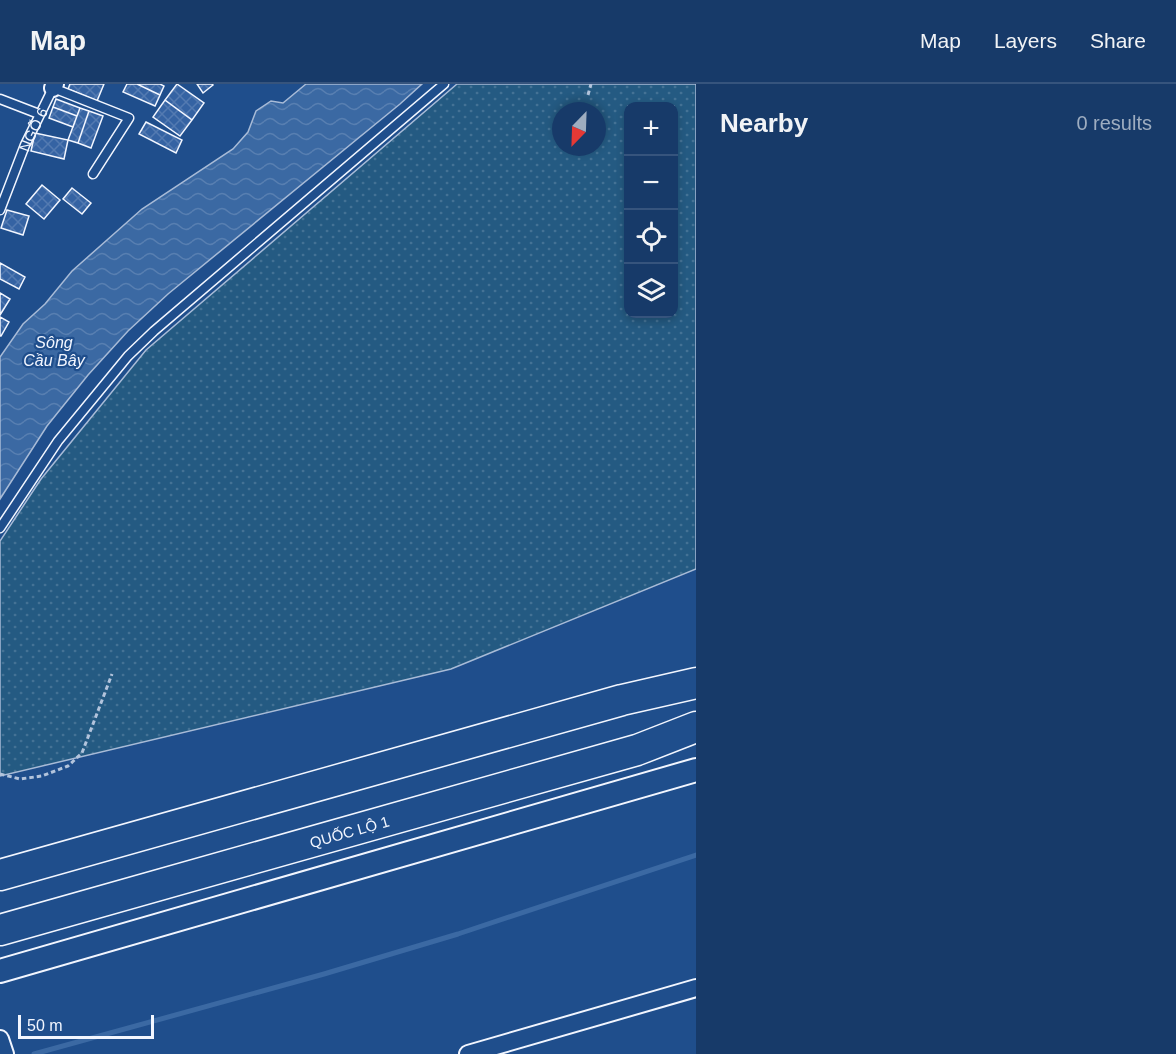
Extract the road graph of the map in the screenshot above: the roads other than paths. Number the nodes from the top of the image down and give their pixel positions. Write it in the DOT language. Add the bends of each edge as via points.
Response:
graph roads {
  1 [pos="444,84"];
  2 [pos="54,86"];
  3 [pos="0,99"];
  4 [pos="39,114"];
  5 [pos="93,174"];
  6 [pos="0,210"];
  7 [pos="0,528"];
  8 [pos="696,661"];
  9 [pos="696,683"];
  10 [pos="696,727"];
  11 [pos="696,770"];
  12 [pos="228,810"];
  13 [pos="0,875"];
  14 [pos="0,930"];
  15 [pos="0,971"];
  16 [pos="696,988"];
  17 [pos="0,1039"];
  18 [pos="5,1054"];
  19 [pos="468,1054"];
  1 -- 7 [label="lane" via="128,356 58,441"];
  2 -- 4 [label="lane, NGÕ 6"];
  2 -- 5 [label="lane" via="129,118"];
  3 -- 4 [label="lane"];
  4 -- 6 [label="lane, NGÕ 6"];
  8 -- 12 [label="highway" via="328,766"];
  9 -- 12 [label="highway"];
  10 -- 14 [label="highway, QUỐC LỘ 1" via="637,750"];
  11 -- 15 [label="main road"];
  12 -- 13 [label="highway"];
  16 -- 19 [label="street"];
  17 -- 18 [label="street"];
}
